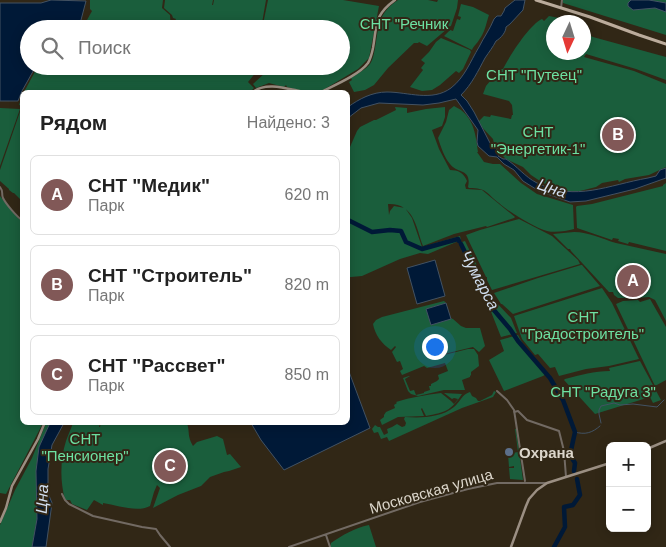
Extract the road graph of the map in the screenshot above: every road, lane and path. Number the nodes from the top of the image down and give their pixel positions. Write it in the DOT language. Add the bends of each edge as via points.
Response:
graph roads {
  1 [pos="395,0"];
  2 [pos="536,0"];
  3 [pos="562,0"];
  4 [pos="561,8"];
  5 [pos="666,44"];
  6 [pos="256,90"];
  7 [pos="292,90"];
  8 [pos="325,90"];
  9 [pos="0,187"];
  10 [pos="20,219"];
  11 [pos="497,391"];
  12 [pos="514,412"];
  13 [pos="44,425"];
  14 [pos="666,441"];
  15 [pos="651,447"];
  16 [pos="606,464"];
  17 [pos="566,478"];
  18 [pos="525,482"];
  19 [pos="547,483"];
  20 [pos="62,494"];
  21 [pos="0,522"];
  22 [pos="326,534"];
  23 [pos="170,547"];
  24 [pos="288,547"];
  25 [pos="330,547"];
  26 [pos="511,547"];
  1 -- 8 [label="street" via="379,16 368,62"];
  2 -- 4 [label="main road"];
  3 -- 4 [label="street"];
  4 -- 5 [label="main road"];
  6 -- 7 [label="street" via="267,86"];
  9 -- 10 [label="street" via="4,199"];
  11 -- 12 [label="street"];
  12 -- 17 [label="street" via="559,431"];
  12 -- 18 [label="street"];
  13 -- 21 [label="street" via="12,486"];
  14 -- 15 [label="street"];
  16 -- 17 [label="street, Московская улица"];
  17 -- 19 [label="street, Московская улица"];
  18 -- 19 [label="street, Московская улица"];
  18 -- 22 [label="street, Московская улица" via="497,483 453,493"];
  19 -- 26 [label="street" via="529,499"];
  20 -- 23 [label="street" via="69,504 93,516 156,529"];
  22 -- 24 [label="street, Московская улица"];
  22 -- 25 [label="street"];
}
